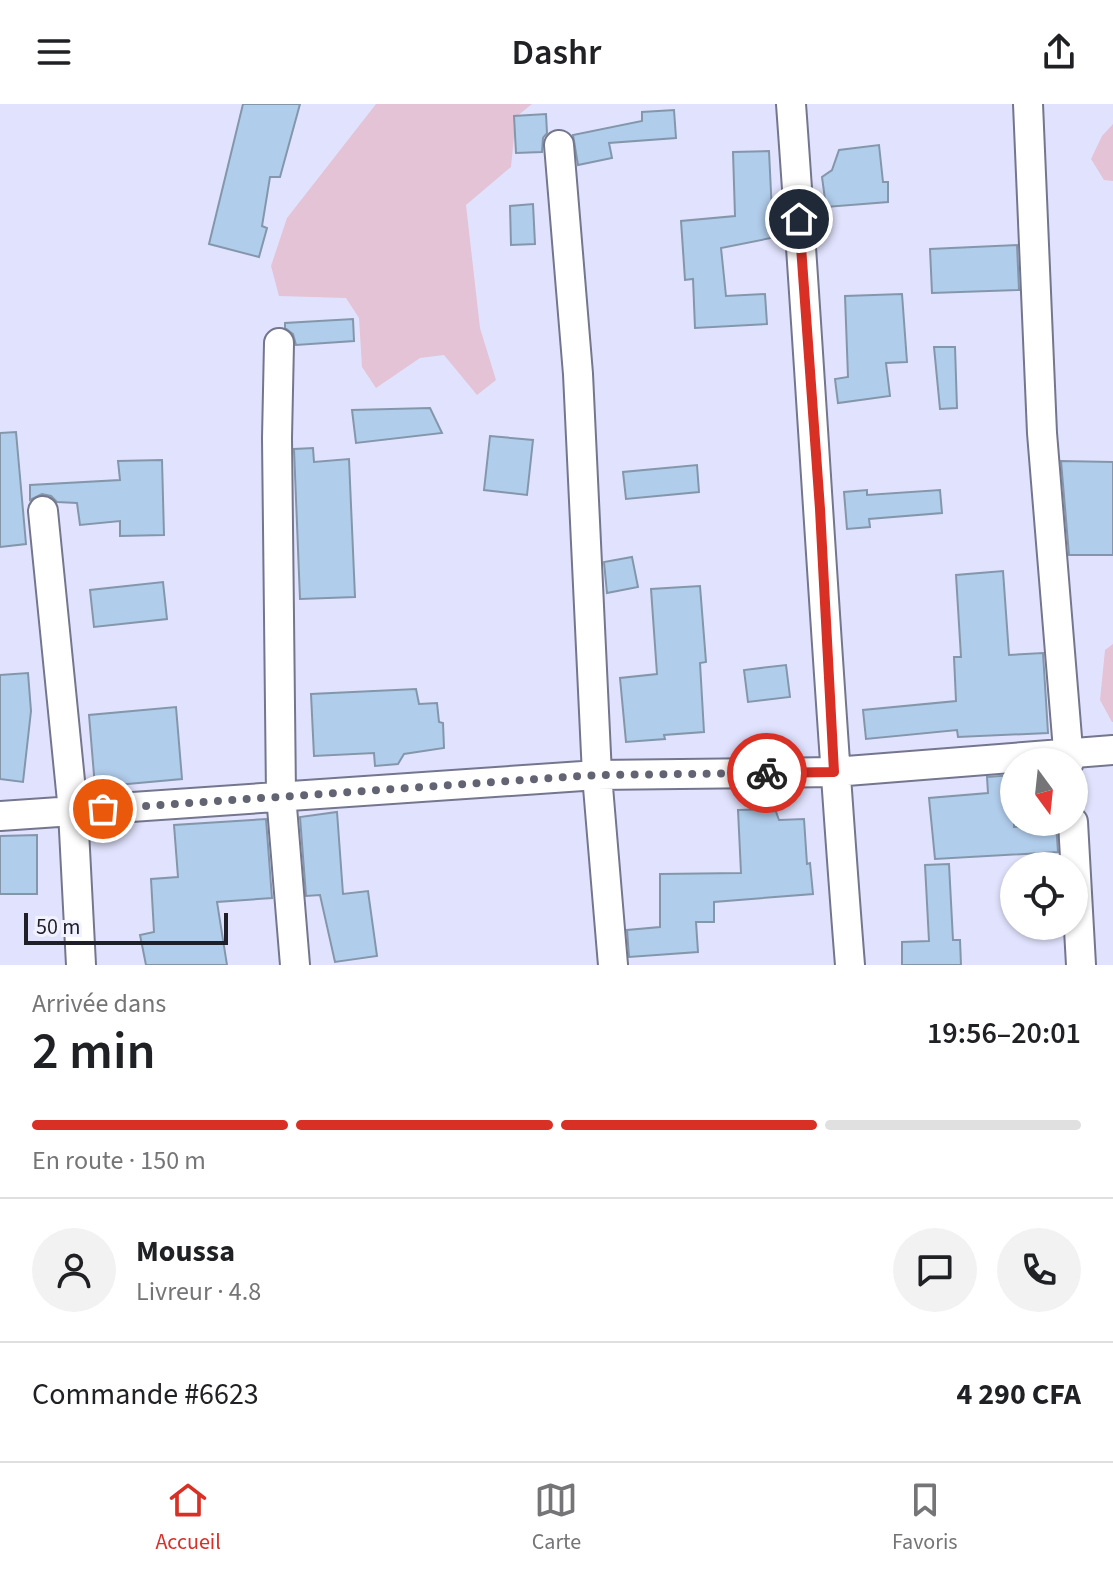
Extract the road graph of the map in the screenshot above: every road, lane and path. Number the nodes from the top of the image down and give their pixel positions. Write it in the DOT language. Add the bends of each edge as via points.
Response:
graph roads {
  1 [pos="791,104"];
  2 [pos="1028,104"];
  3 [pos="559,145"];
  4 [pos="279,343"];
  5 [pos="43,511"];
  6 [pos="1068,748"];
  7 [pos="1113,750"];
  8 [pos="1088,755"];
  9 [pos="1000,762"];
  10 [pos="834,772"];
  11 [pos="597,775"];
  12 [pos="281,795"];
  13 [pos="73,811"];
  14 [pos="0,816"];
  15 [pos="1074,836"];
  16 [pos="81,965"];
  17 [pos="295,965"];
  18 [pos="613,965"];
  19 [pos="850,965"];
  20 [pos="1081,965"];
  1 -- 10 [label="street"];
  2 -- 6 [label="street" via="1042,433"];
  3 -- 11 [label="street" via="578,374"];
  4 -- 12 [label="street"];
  5 -- 13 [label="street"];
  7 -- 8 [label="street"];
  9 -- 10 [label="street"];
  10 -- 11 [label="street"];
  10 -- 19 [label="street"];
  11 -- 12 [label="street"];
  11 -- 18 [label="street"];
  12 -- 13 [label="street"];
  12 -- 17 [label="street"];
  13 -- 14 [label="street"];
  13 -- 16 [label="street"];
  15 -- 20 [label="street"];
}
